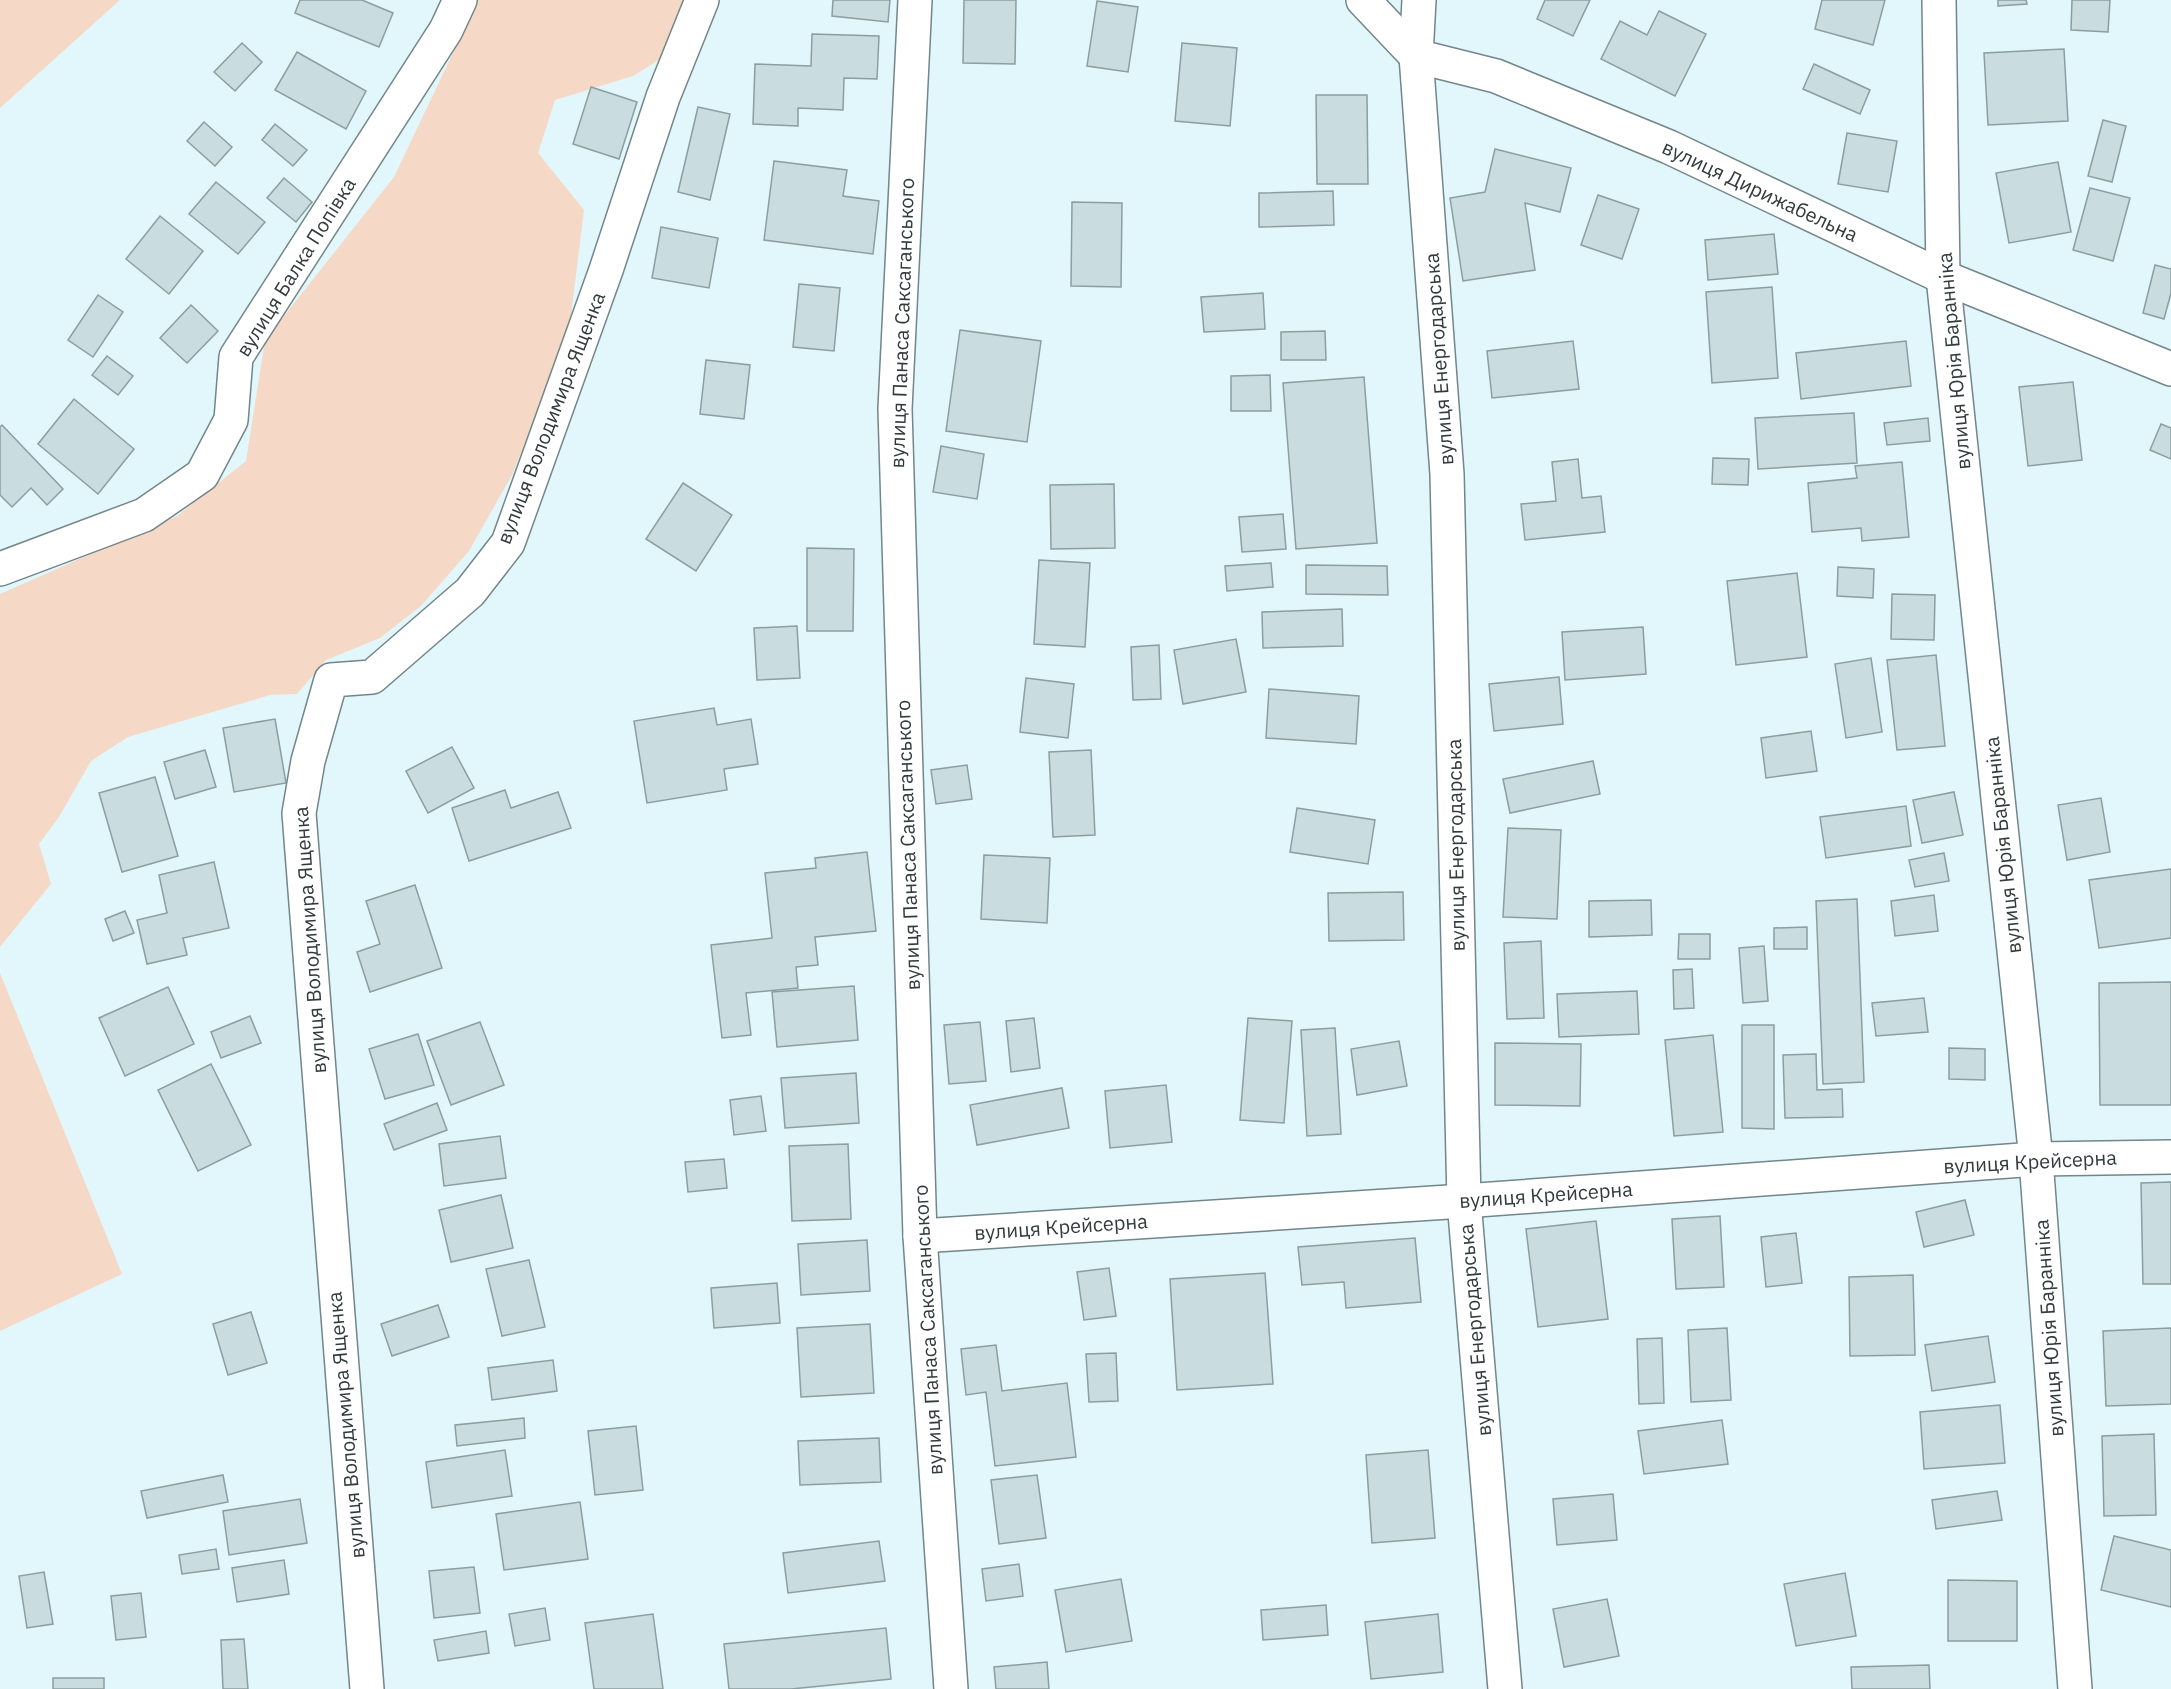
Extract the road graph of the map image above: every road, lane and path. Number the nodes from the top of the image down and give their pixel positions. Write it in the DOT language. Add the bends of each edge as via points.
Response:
graph roads {
  1 [pos="460,0"];
  2 [pos="702,0"];
  3 [pos="915,0"];
  4 [pos="1363,0"];
  5 [pos="1419,0"];
  6 [pos="1939,0"];
  7 [pos="1416,56"];
  8 [pos="1943,277"];
  9 [pos="2171,369"];
  10 [pos="0,569"];
  11 [pos="2171,1157"];
  12 [pos="2036,1159"];
  13 [pos="1464,1201"];
  14 [pos="920,1236"];
  15 [pos="367,1689"];
  16 [pos="951,1689"];
  17 [pos="1505,1689"];
  18 [pos="2075,1689"];
  1 -- 10 [label="street, вулиця Балка Попівка" via="446,30 236,357 231,420 202,475 144,516"];
  2 -- 15 [label="street, вулиця Володимира Ященка" via="663,97 508,543 470,592 372,677 331,680 308,762 298,813"];
  3 -- 14 [label="street, вулиця Панаса Саксаганського" via="895,409"];
  4 -- 7 [label="street"];
  5 -- 7 [label="street, вулиця Енергодарська"];
  6 -- 8 [label="street, вулиця Юрія Баранніка"];
  7 -- 8 [label="street, вулиця Дирижабельна" via="1496,76 1669,147"];
  7 -- 13 [label="street, вулиця Енергодарська" via="1447,474"];
  8 -- 9 [label="street, вулиця Дирижабельна"];
  8 -- 12 [label="street, вулиця Юрія Баранніка"];
  11 -- 12 [label="street, вулиця Крейсерна"];
  12 -- 13 [label="street, вулиця Крейсерна"];
  12 -- 18 [label="street, вулиця Юрія Баранніка"];
  13 -- 14 [label="street, вулиця Крейсерна"];
  13 -- 17 [label="street, вулиця Енергодарська"];
  14 -- 16 [label="street, вулиця Панаса Саксаганського"];
}
